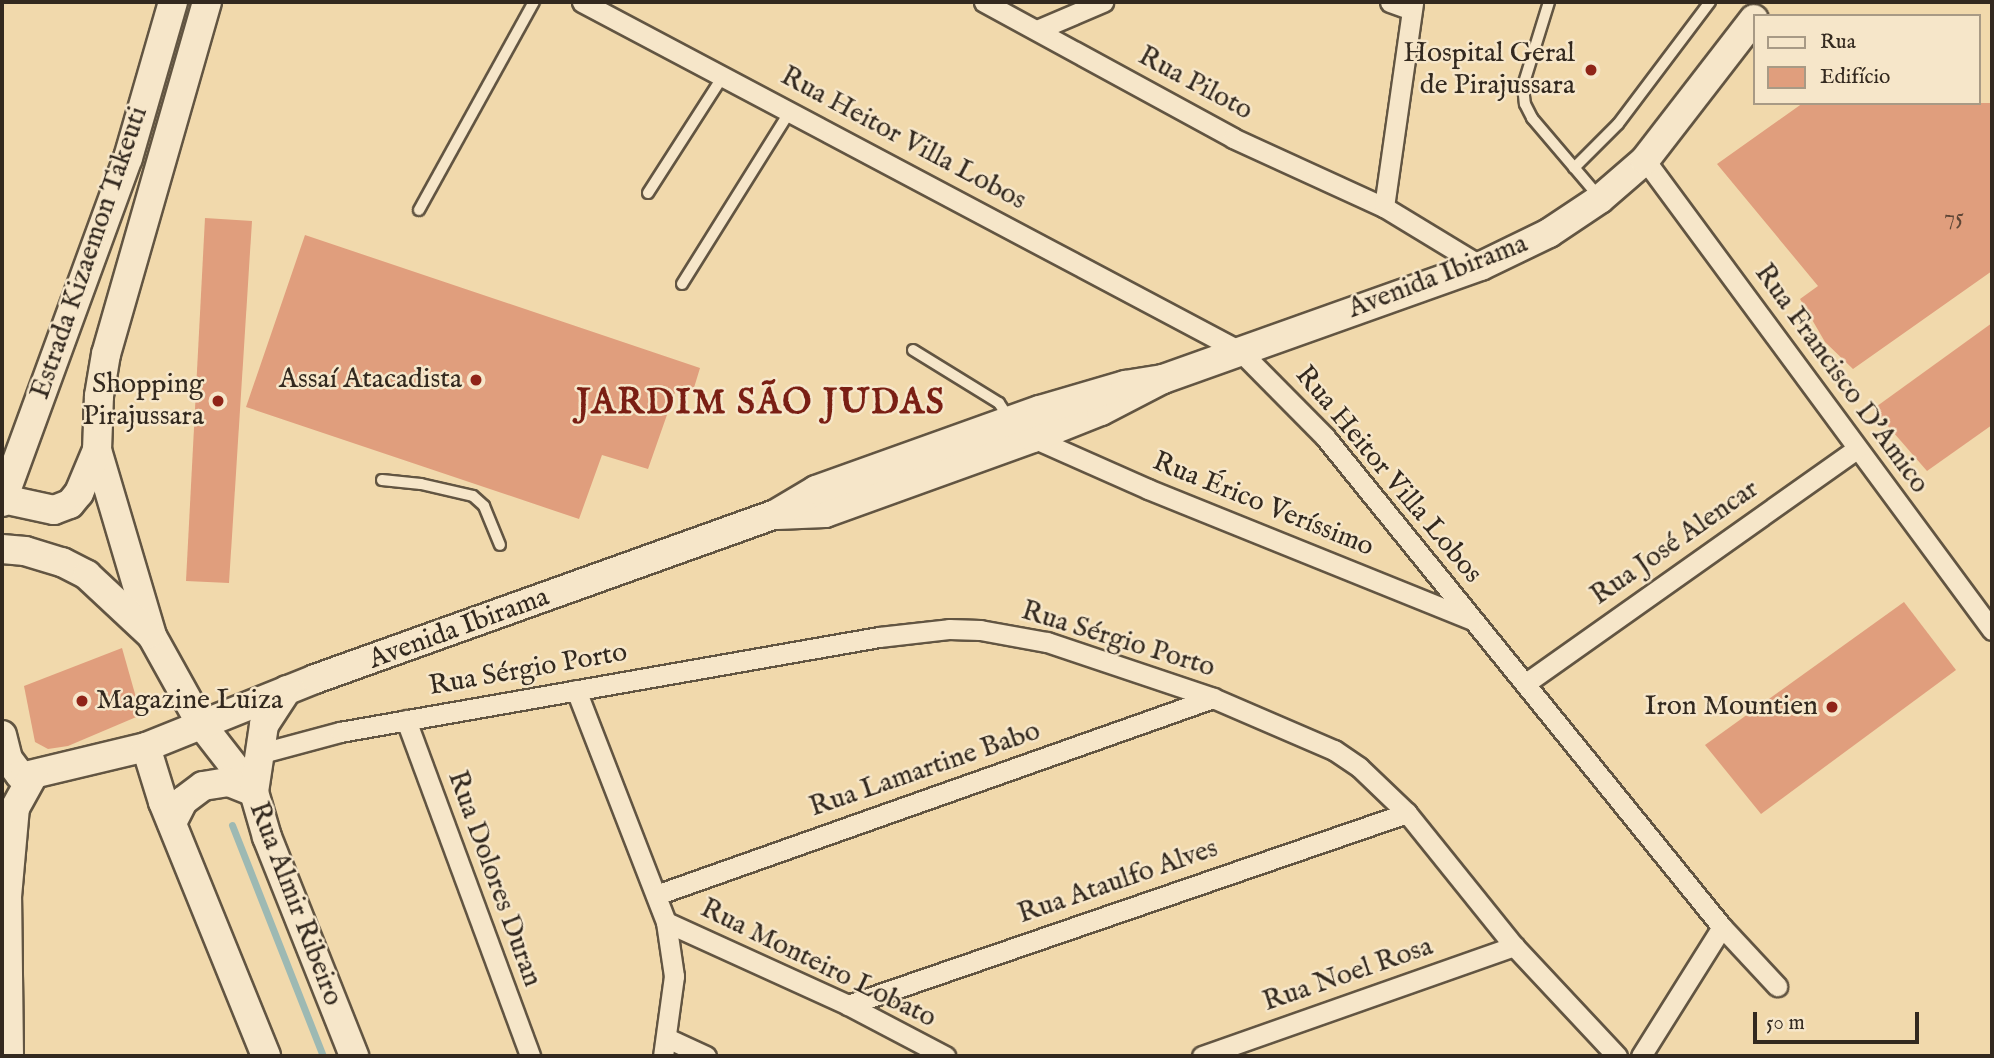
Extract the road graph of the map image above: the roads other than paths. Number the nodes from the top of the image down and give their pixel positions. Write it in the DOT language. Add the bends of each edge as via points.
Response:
graph roads {
  1 [pos="173,2"];
  2 [pos="207,2"];
  3 [pos="534,2"];
  4 [pos="582,2"];
  5 [pos="984,2"];
  6 [pos="1103,2"];
  7 [pos="1390,2"];
  8 [pos="1549,2"];
  9 [pos="1710,2"];
  10 [pos="1413,6"];
  11 [pos="1752,21"];
  12 [pos="1037,30"];
  13 [pos="723,76"];
  14 [pos="790,111"];
  15 [pos="1645,160"];
  16 [pos="1574,167"];
  17 [pos="648,193"];
  18 [pos="1600,199"];
  19 [pos="1384,207"];
  20 [pos="419,210"];
  21 [pos="1481,266"];
  22 [pos="682,284"];
  23 [pos="913,350"];
  24 [pos="1240,351"];
  25 [pos="1021,429"];
  26 [pos="1857,449"];
  27 [pos="97,450"];
  28 [pos="382,480"];
  29 [pos="2,500"];
  30 [pos="500,545"];
  31 [pos="2,549"];
  32 [pos="1472,620"];
  33 [pos="1992,630"];
  34 [pos="152,636"];
  35 [pos="1526,683"];
  36 [pos="182,690"];
  37 [pos="287,690"];
  38 [pos="576,690"];
  39 [pos="1213,698"];
  40 [pos="406,720"];
  41 [pos="201,724"];
  42 [pos="2,735"];
  43 [pos="146,747"];
  44 [pos="258,754"];
  45 [pos="33,775"];
  46 [pos="254,792"];
  47 [pos="1407,813"];
  48 [pos="172,823"];
  49 [pos="656,895"];
  50 [pos="666,922"];
  51 [pos="1722,927"];
  52 [pos="5,936"];
  53 [pos="1514,946"];
  54 [pos="1777,986"];
  55 [pos="848,1005"];
  56 [pos="665,1047"];
  57 [pos="9,1056"];
  58 [pos="266,1056"];
  59 [pos="354,1056"];
  60 [pos="530,1056"];
  61 [pos="706,1056"];
  62 [pos="945,1056"];
  63 [pos="1202,1056"];
  64 [pos="1617,1056"];
  65 [pos="1641,1056"];
  1 -- 29 [label="main road, Estrada Kizaemon Takeuti" via="128,158"];
  2 -- 27 [label="main road" via="106,354"];
  3 -- 20 [label="lane"];
  4 -- 13 [label="street, Rua Heitor Villa Lobos"];
  5 -- 12 [label="street, Rua Piloto"];
  6 -- 12 [label="street"];
  7 -- 10 [label="street"];
  8 -- 16 [label="lane" via="1524,86 1525,104"];
  9 -- 16 [label="lane" via="1618,124"];
  10 -- 19 [label="street"];
  11 -- 15 [label="main road, Avenida Ibirama"];
  12 -- 19 [label="street, Rua Piloto" via="1233,138"];
  13 -- 14 [label="street, Rua Heitor Villa Lobos"];
  13 -- 17 [label="lane"];
  14 -- 22 [label="lane"];
  14 -- 24 [label="street, Rua Heitor Villa Lobos"];
  15 -- 18 [label="main road, Avenida Ibirama"];
  15 -- 26 [label="street, Rua Francisco D'Amico"];
  16 -- 18 [label="lane"];
  18 -- 21 [label="main road, Avenida Ibirama" via="1549,233"];
  19 -- 21 [label="street, Rua Piloto"];
  21 -- 24 [label="main road, Avenida Ibirama"];
  23 -- 25 [label="lane" via="999,402"];
  24 -- 25 [label="main road, Avenida Ibirama" via="1163,379 1113,388"];
  24 -- 32 [label="street, Rua Heitor Villa Lobos" via="1325,437"];
  25 -- 32 [label="street, Rua Érico Veríssimo" via="1148,489"];
  25 -- 37 [label="main road, Avenida Ibirama" via="816,490 774,515"];
  26 -- 33 [label="street, Rua Francisco D'Amico"];
  26 -- 35 [label="street, Rua José Alencar"];
  27 -- 29 [label="main road" via="79,493 62,508 47,510"];
  27 -- 34 [label="main road"];
  28 -- 30 [label="lane" via="473,496 484,506"];
  31 -- 34 [label="main road" via="62,562 87,575"];
  32 -- 35 [label="street, Rua Heitor Villa Lobos"];
  34 -- 36 [label="main road, Rua Almir Ribeiro"];
  35 -- 51 [label="street, Rua Heitor Villa Lobos"];
  36 -- 41 [label="main road, Rua Almir Ribeiro"];
  36 -- 43 [label="main road" via="169,719"];
  37 -- 41 [label="main road, Avenida Ibirama"];
  37 -- 44 [label="main road" via="264,724"];
  38 -- 39 [label="street, Rua Sérgio Porto" via="949,629 1047,642"];
  38 -- 40 [label="street, Rua Sérgio Porto"];
  38 -- 49 [label="street"];
  39 -- 47 [label="street, Rua Sérgio Porto" via="1334,750 1377,782"];
  39 -- 49 [label="street, Rua Lamartine Babo"];
  40 -- 44 [label="street, Rua Sérgio Porto" via="303,740"];
  40 -- 60 [label="street, Rua Dolores Duran"];
  41 -- 43 [label="main road, Avenida Ibirama"];
  41 -- 46 [label="main road, Rua Almir Ribeiro"];
  42 -- 45 [label="main road" via="13,767 20,775"];
  43 -- 45 [label="main road, Avenida Ibirama"];
  43 -- 48 [label="main road"];
  44 -- 46 [label="main road"];
  45 -- 52 [label="main road" via="15,808"];
  46 -- 48 [label="main road" via="229,782 203,786 183,801"];
  46 -- 59 [label="main road, Rua Almir Ribeiro" via="267,837"];
  47 -- 53 [label="street, Rua Sérgio Porto"];
  47 -- 55 [label="street, Rua Ataulfo Alves"];
  48 -- 58 [label="main road"];
  49 -- 50 [label="street"];
  50 -- 55 [label="street, Rua Monteiro Lobato"];
  50 -- 56 [label="street" via="674,976"];
  51 -- 54 [label="street, Rua Heitor Villa Lobos"];
  51 -- 65 [label="street"];
  52 -- 57 [label="main road"];
  53 -- 63 [label="street, Rua Noel Rosa"];
  53 -- 64 [label="street, Rua Sérgio Porto"];
  55 -- 62 [label="street, Rua Monteiro Lobato"];
  56 -- 61 [label="street"];
}
